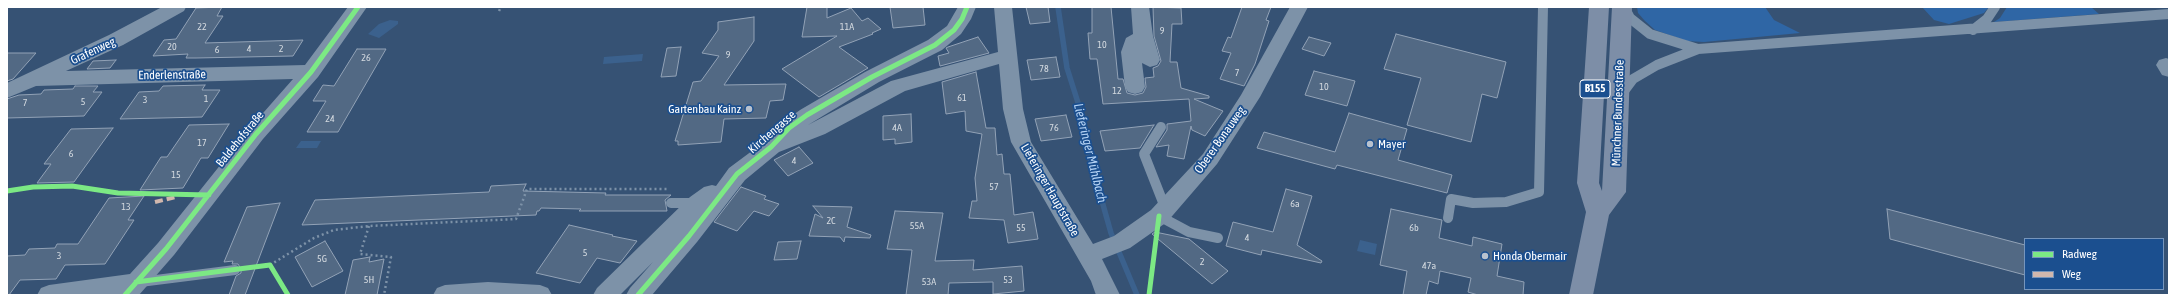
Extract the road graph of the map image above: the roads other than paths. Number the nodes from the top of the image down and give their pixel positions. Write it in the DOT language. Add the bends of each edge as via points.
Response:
graph roads {
  1 [pos="177,7"];
  2 [pos="358,7"];
  3 [pos="967,7"];
  4 [pos="1003,7"];
  5 [pos="1140,7"];
  6 [pos="1299,7"];
  7 [pos="1543,7"];
  8 [pos="1599,7"];
  9 [pos="1623,7"];
  10 [pos="1995,7"];
  11 [pos="2169,14"];
  12 [pos="1973,30"];
  13 [pos="1143,36"];
  14 [pos="1698,49"];
  15 [pos="1009,55"];
  16 [pos="1150,60"];
  17 [pos="2169,66"];
  18 [pos="2169,70"];
  19 [pos="310,72"];
  20 [pos="34,79"];
  21 [pos="1135,87"];
  22 [pos="7,91"];
  23 [pos="1620,96"];
  24 [pos="1161,127"];
  25 [pos="771,147"];
  26 [pos="737,174"];
  27 [pos="671,203"];
  28 [pos="698,203"];
  29 [pos="1598,212"];
  30 [pos="1163,213"];
  31 [pos="1448,218"];
  32 [pos="1218,238"];
  33 [pos="1106,248"];
  34 [pos="235,270"];
  35 [pos="130,288"];
  36 [pos="50,295"];
  37 [pos="445,295"];
  38 [pos="540,295"];
  39 [pos="605,295"];
  40 [pos="638,295"];
  41 [pos="1108,295"];
  42 [pos="1582,295"];
  1 -- 20 [label="street, Grafenweg" via="116,40"];
  2 -- 19 [label="street, Baldehofstraße"];
  3 -- 25 [label="street, Kirchengasse" via="954,30 935,45 806,115"];
  4 -- 15 [label="street, Lieferinger Hauptstraße"];
  5 -- 13 [label="street"];
  6 -- 30 [label="street, Oberer Bonauweg" via="1224,139"];
  7 -- 31 [label="lane" via="1539,192 1506,202 1473,203 1451,199"];
  8 -- 29 [label="main road, Münchner Bundesstraße / B155" via="1588,183"];
  9 -- 14 [label="lane" via="1630,18 1650,34"];
  9 -- 23 [label="main road, Münchner Bundesstraße / B155"];
  10 -- 12 [label="lane" via="1987,19"];
  11 -- 12 [label="lane"];
  12 -- 14 [label="lane"];
  13 -- 16 [label="street"];
  13 -- 21 [label="street" via="1133,43 1131,52"];
  14 -- 23 [label="lane" via="1657,65 1633,79"];
  15 -- 25 [label="street, Kirchengasse" via="898,86 818,129"];
  15 -- 33 [label="street, Lieferinger Hauptstraße" via="1013,109 1021,142 1043,181"];
  17 -- 18 [label="street" via="2166,65"];
  19 -- 20 [label="street, Enderlenstraße"];
  19 -- 35 [label="street, Baldehofstraße" via="256,134 166,249"];
  20 -- 22 [label="street, Grafenweg"];
  23 -- 29 [label="main road, Münchner Bundesstraße / B155" via="1615,192"];
  24 -- 30 [label="lane" via="1144,154"];
  25 -- 26 [label="street, Kirchengasse"];
  26 -- 28 [label="street, Kirchengasse"];
  26 -- 40 [label="street, Kirchengasse" via="689,236"];
  27 -- 28 [label="lane"];
  28 -- 39 [label="street, Kirchengasse"];
  29 -- 42 [label="main road, Münchner Bundesstraße / B155"];
  30 -- 32 [label="lane" via="1189,232"];
  30 -- 33 [label="street, Oberer Bonauweg"];
  33 -- 41 [label="street, Lieferinger Hauptstraße" via="1102,279"];
  34 -- 35 [label="lane"];
  35 -- 36 [label="street"];
  37 -- 38 [label="street" via="488,291"];
}
